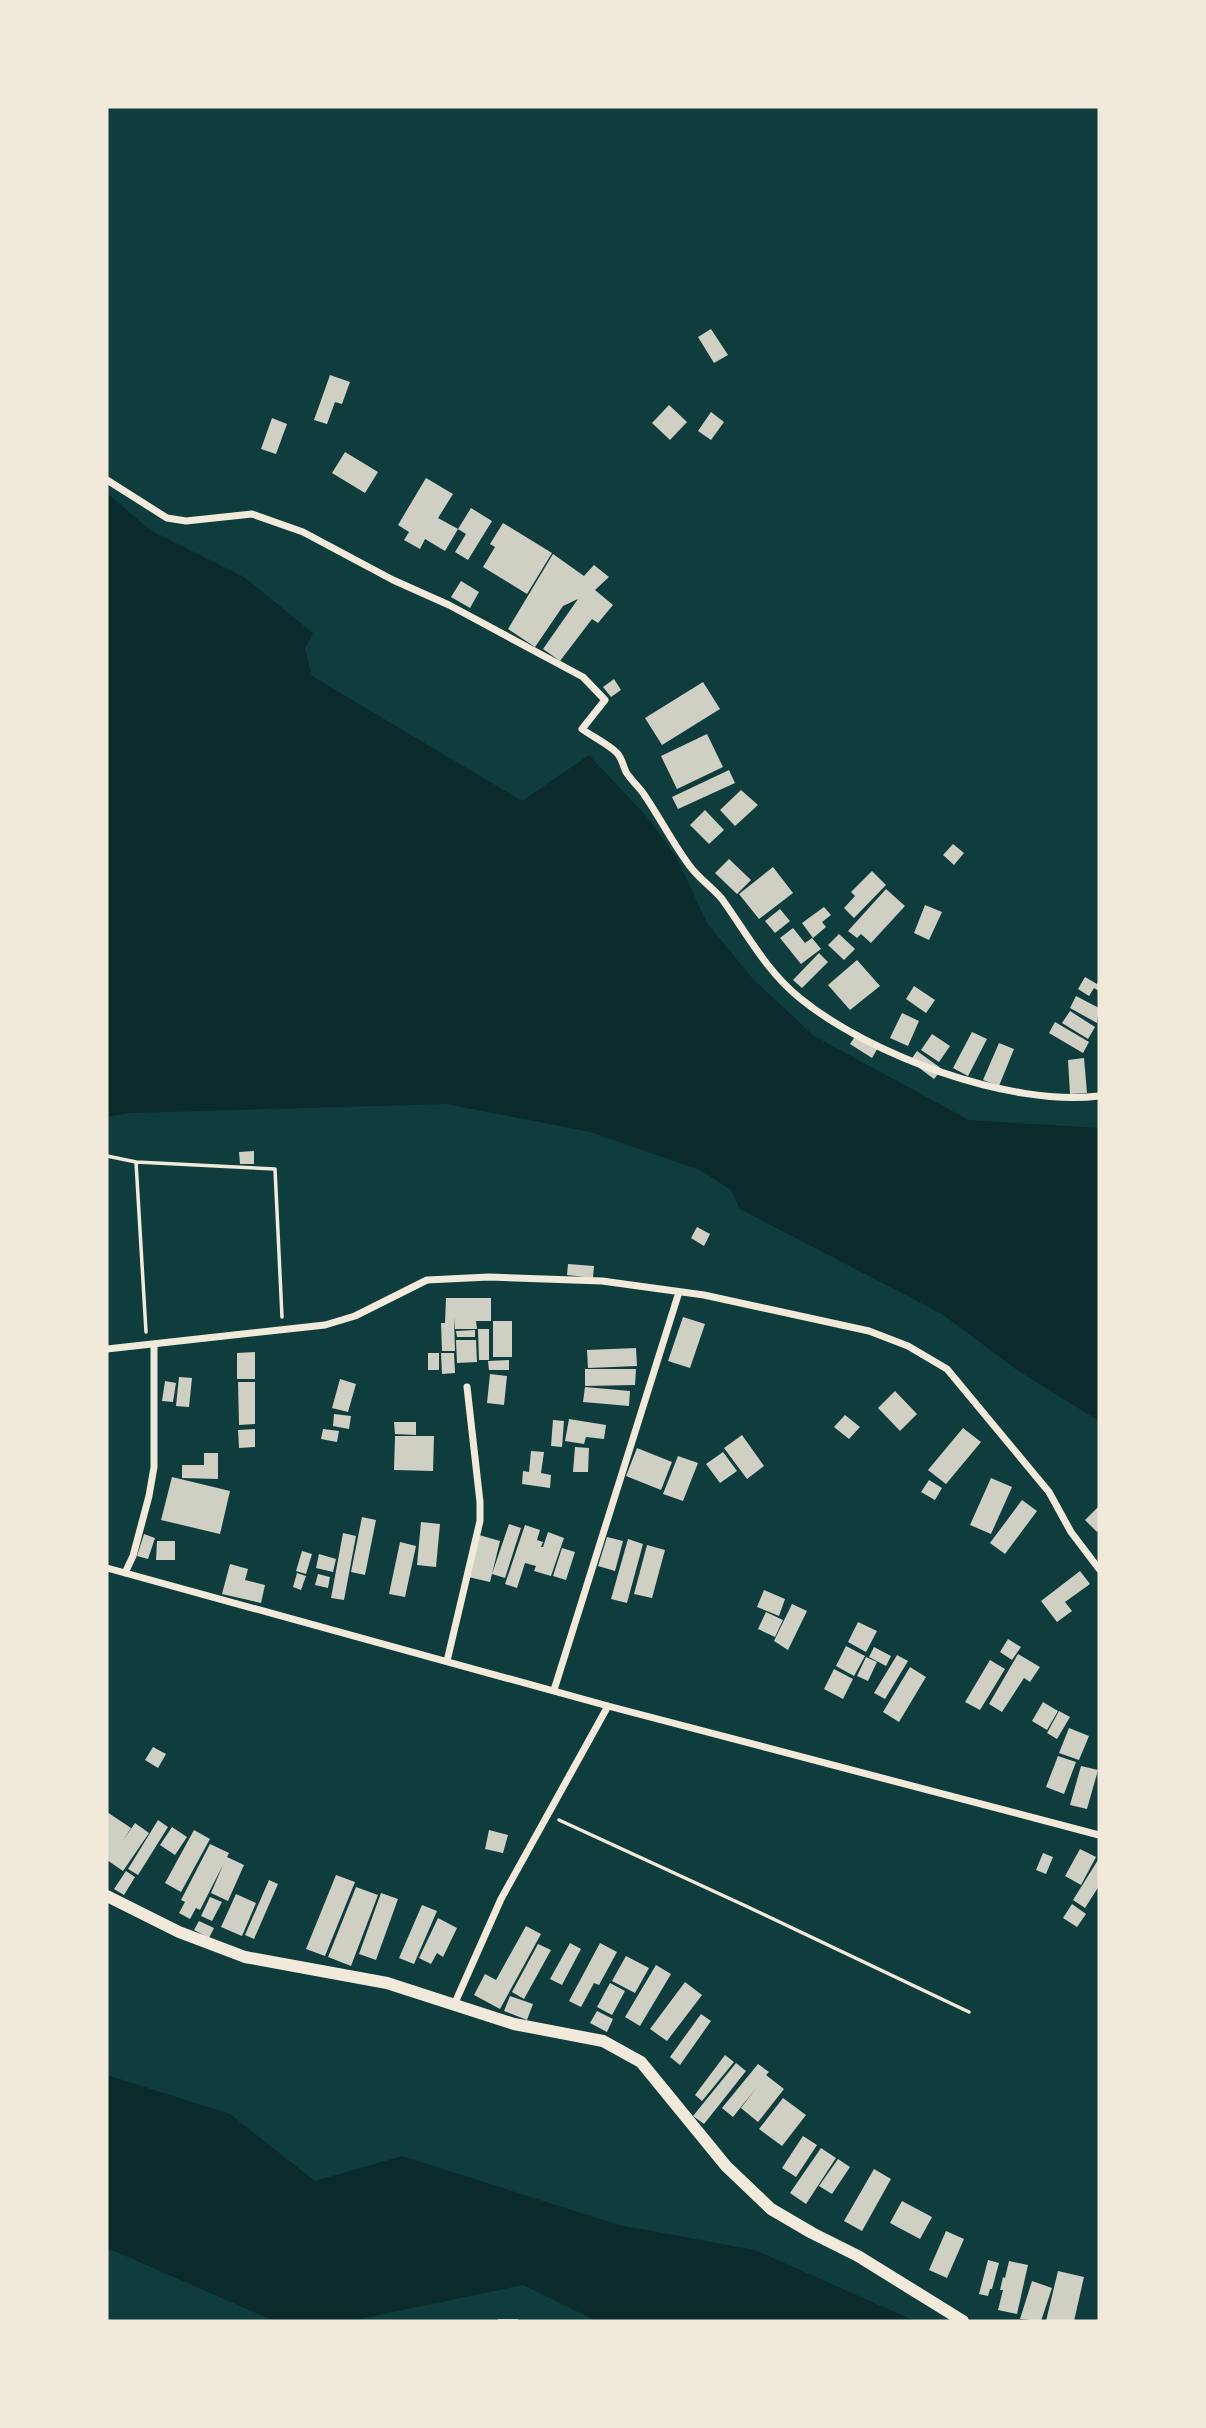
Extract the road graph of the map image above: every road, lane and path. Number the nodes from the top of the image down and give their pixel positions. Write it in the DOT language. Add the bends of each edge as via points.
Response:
graph roads {
  1 [pos="107,480"];
  2 [pos="1099,1096"];
  3 [pos="107,1156"];
  4 [pos="136,1162"];
  5 [pos="679,1292"];
  6 [pos="282,1329"];
  7 [pos="151,1346"];
  8 [pos="107,1349"];
  9 [pos="467,1387"];
  10 [pos="107,1568"];
  11 [pos="1099,1569"];
  12 [pos="125,1573"];
  13 [pos="447,1661"];
  14 [pos="554,1690"];
  15 [pos="608,1706"];
  16 [pos="548,1815"];
  17 [pos="1099,1835"];
  18 [pos="107,1896"];
  19 [pos="454,2005"];
  20 [pos="969,2012"];
  21 [pos="499,2321"];
  22 [pos="517,2321"];
  23 [pos="963,2321"];
  1 -- 2 [label="street" via="167,518 186,521 252,514 303,532 583,677 605,700 582,729 619,754 626,772 695,874 720,897 768,967 801,999 877,1045 940,1072 1046,1096"];
  3 -- 4 [label="path"];
  4 -- 6 [label="path" via="275,1169"];
  4 -- 7 [label="path"];
  5 -- 6 [label="street" via="602,1281 427,1280 355,1316 326,1325"];
  5 -- 11 [label="street" via="869,1331 908,1346 947,1370 1049,1492"];
  5 -- 14 [label="street"];
  6 -- 7 [label="street"];
  7 -- 8 [label="street"];
  7 -- 12 [label="street" via="154,1467"];
  9 -- 13 [label="street" via="480,1521"];
  10 -- 12 [label="street"];
  12 -- 13 [label="street"];
  13 -- 14 [label="street"];
  14 -- 15 [label="street"];
  15 -- 16 [label="street"];
  15 -- 17 [label="street"];
  16 -- 19 [label="street" via="501,1899"];
  16 -- 20 [label="path"];
  18 -- 19 [label="street" via="179,1933 245,1957 387,1983"];
  19 -- 23 [label="street" via="514,2024 603,2041 641,2062 726,2166 771,2208"];
  21 -- 22 [label="path"];
}
